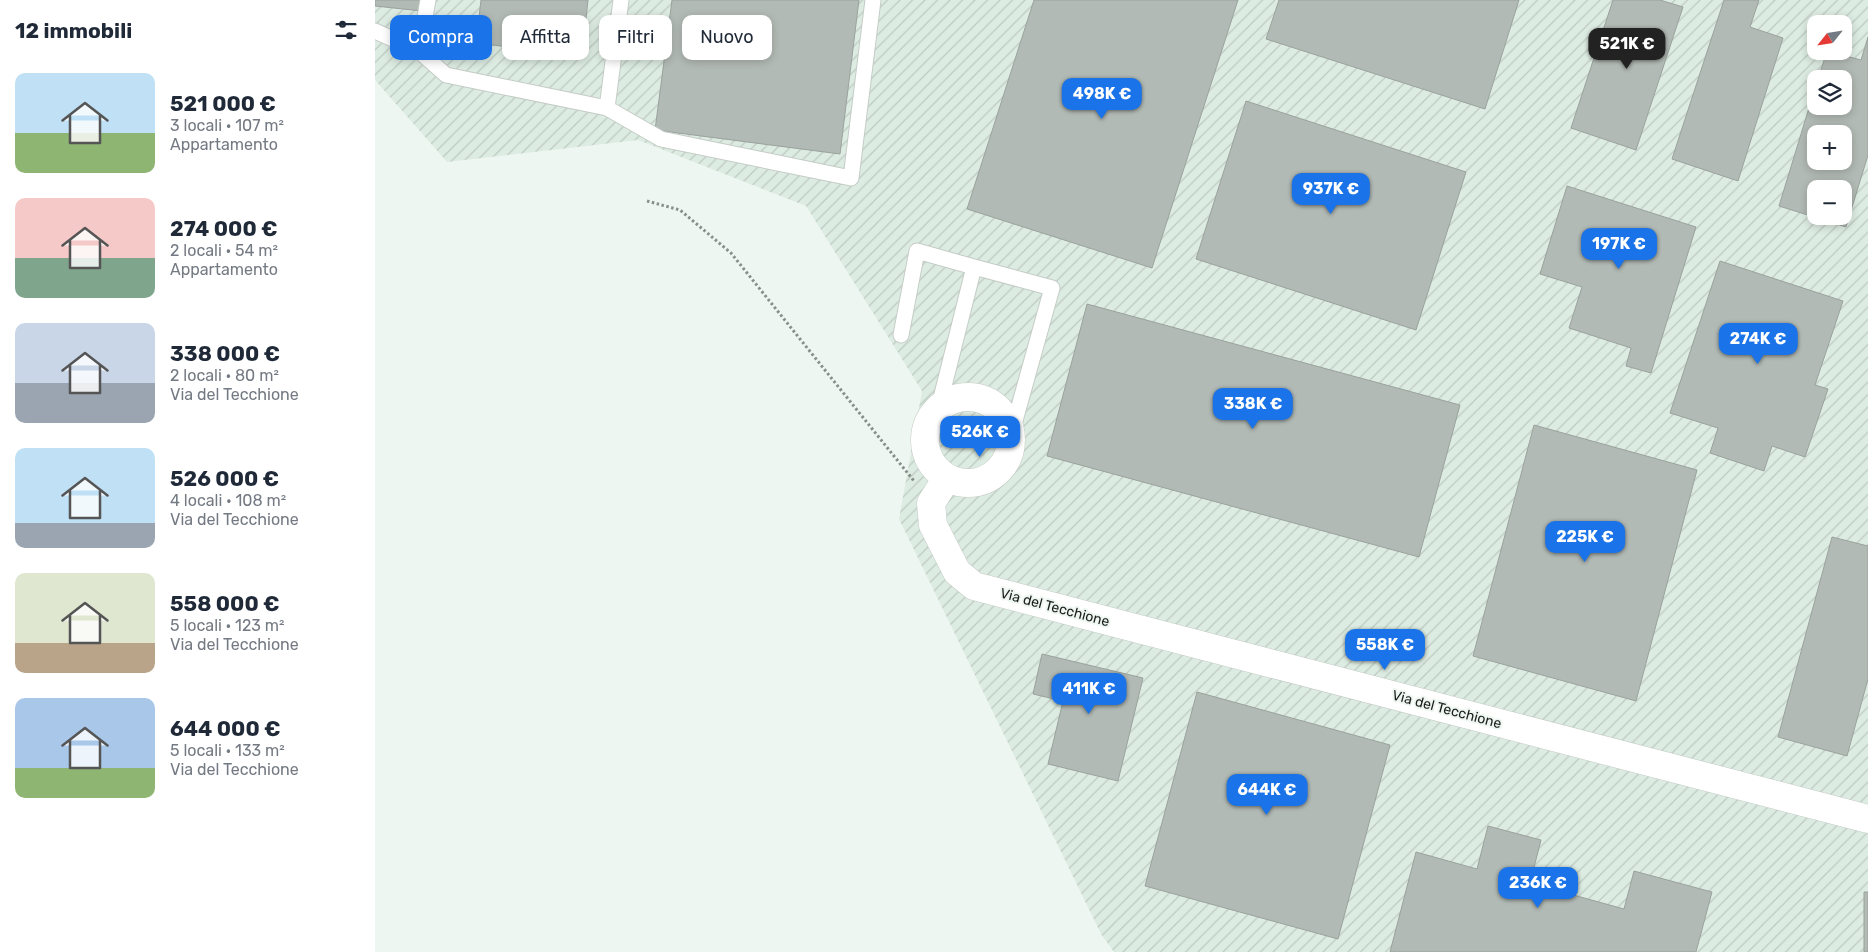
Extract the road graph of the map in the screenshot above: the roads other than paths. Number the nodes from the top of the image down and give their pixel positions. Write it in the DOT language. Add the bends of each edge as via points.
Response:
graph roads {
  1 [pos="427,0"];
  2 [pos="621,0"];
  3 [pos="873,0"];
  4 [pos="425,15"];
  5 [pos="375,31"];
  6 [pos="390,38"];
  7 [pos="429,60"];
  8 [pos="607,108"];
  9 [pos="974,267"];
  10 [pos="901,335"];
  11 [pos="938,410"];
  12 [pos="1011,435"];
  13 [pos="947,478"];
  14 [pos="1868,819"];
  1 -- 4 [label="lane"];
  2 -- 8 [label="lane"];
  3 -- 8 [label="lane" via="851,178 661,139"];
  5 -- 6 [label="lane"];
  7 -- 8 [label="lane" via="446,75"];
  9 -- 10 [label="lane" via="917,252"];
  9 -- 11 [label="lane"];
  9 -- 12 [label="lane" via="1052,288"];
  11 -- 12 [label="street" via="951,401 966,397 982,399 996,407 1006,420"];
  11 -- 13 [label="street" via="929,423 925,438 927,454 935,468"];
  12 -- 13 [label="street" via="1004,465 992,476 978,482 962,483"];
  13 -- 14 [label="street, Via del Tecchione" via="931,503 933,525 957,572 974,586"];
}
